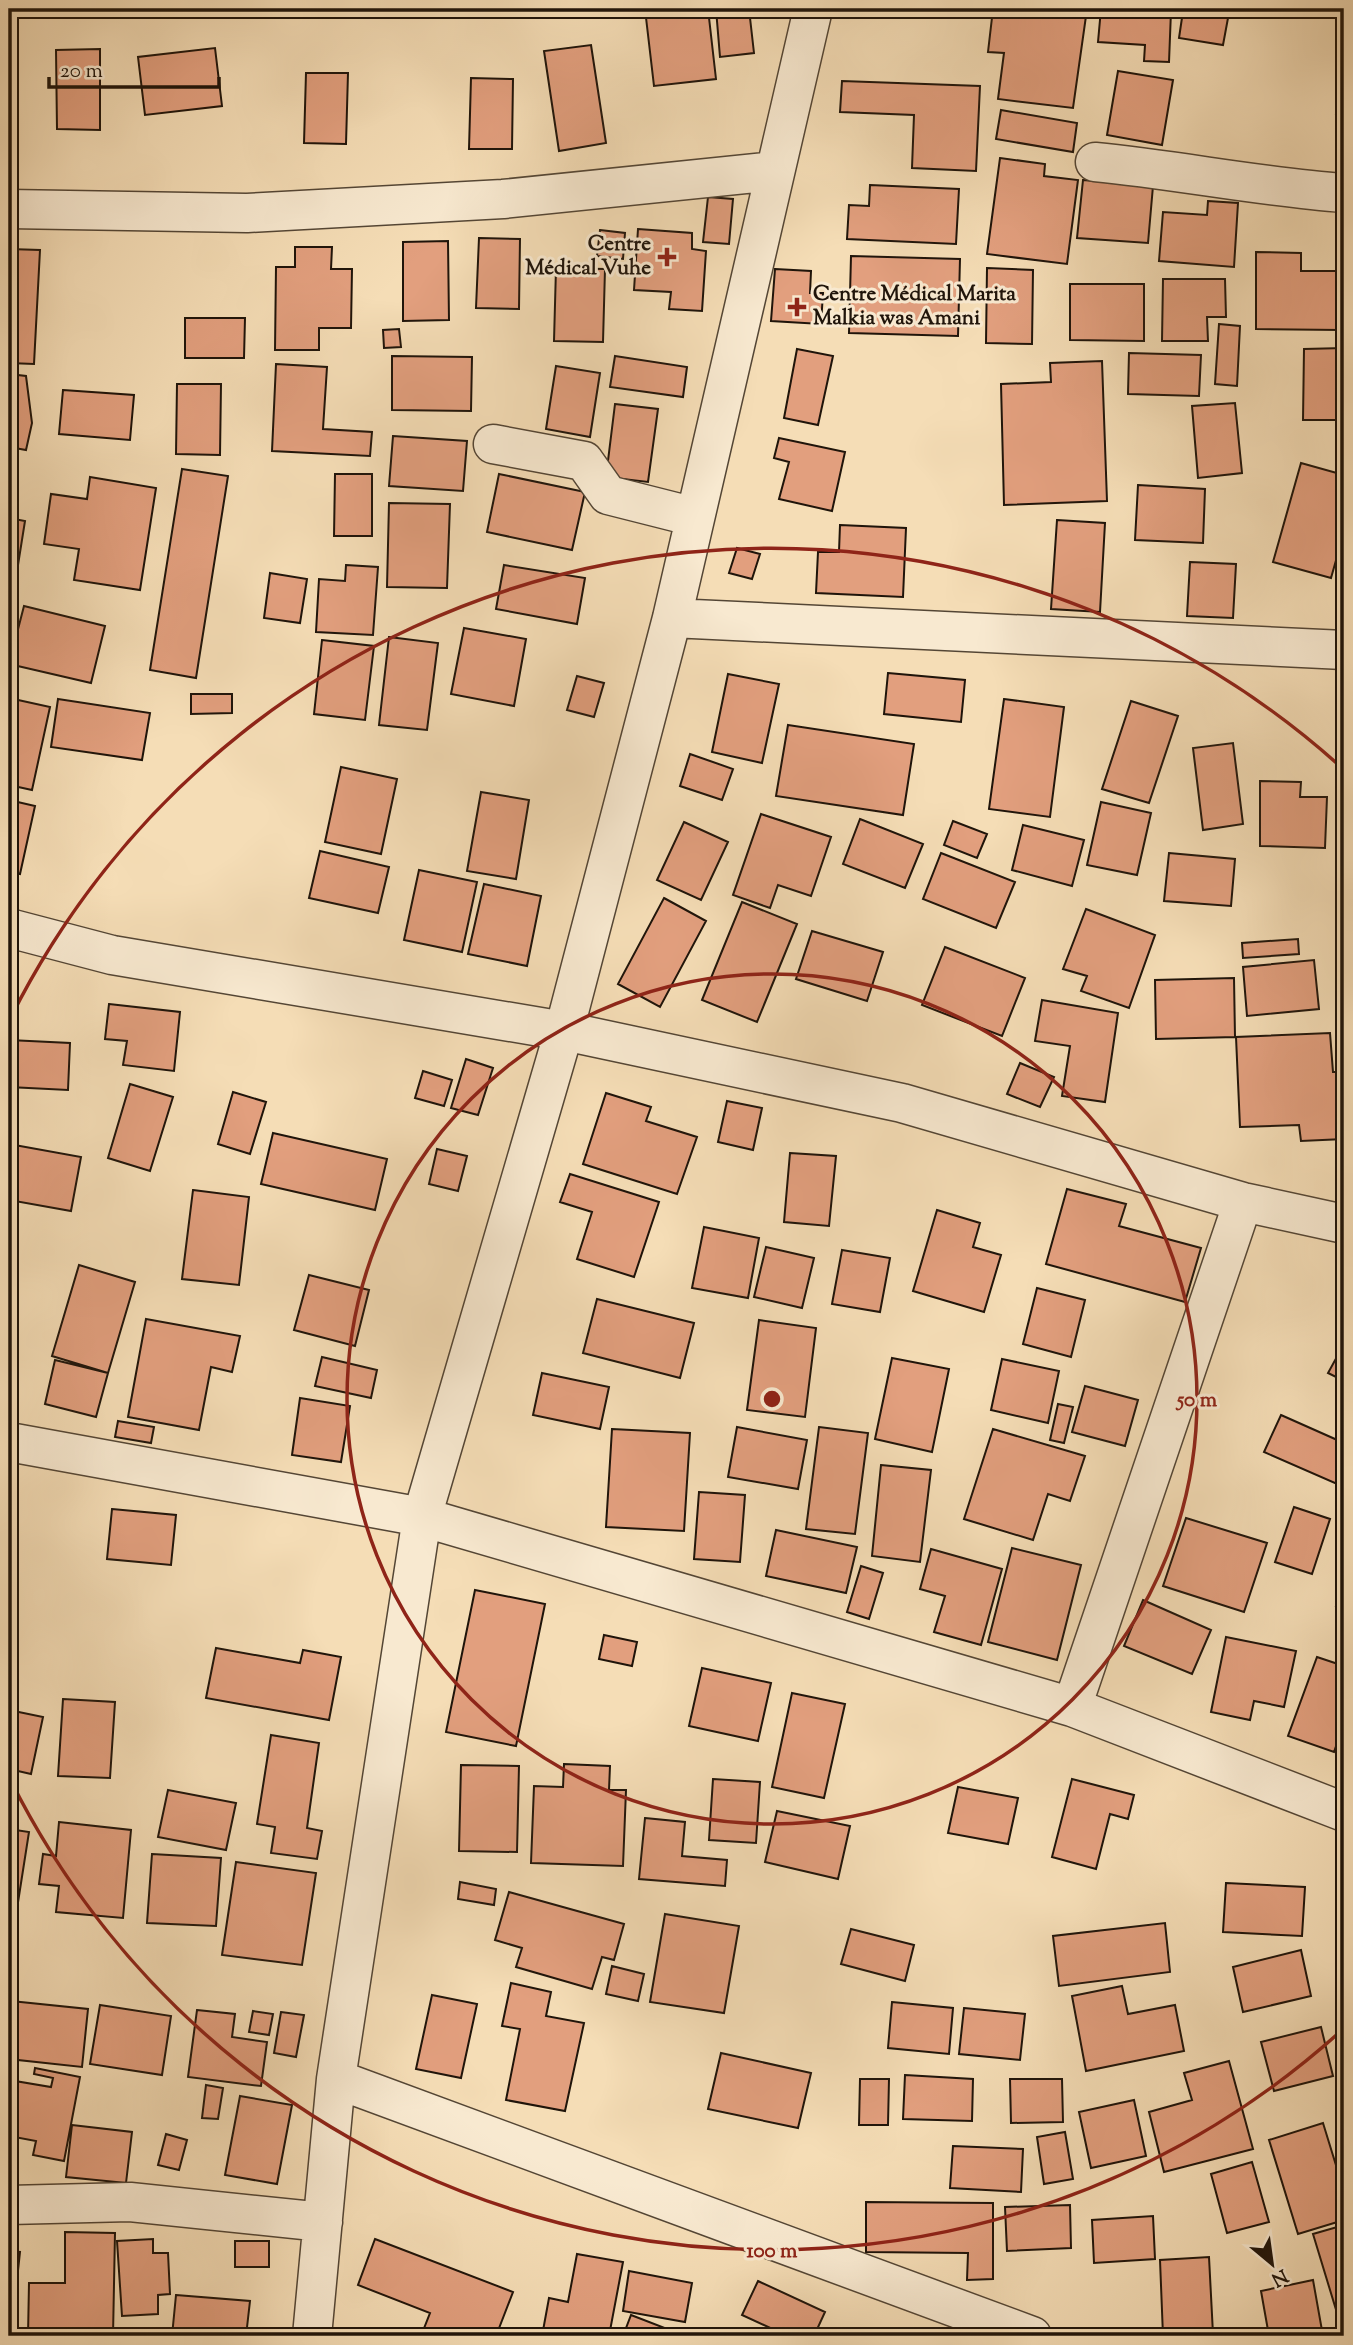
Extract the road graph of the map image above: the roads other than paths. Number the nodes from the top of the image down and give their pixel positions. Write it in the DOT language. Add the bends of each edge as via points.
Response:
graph roads {
  1 [pos="813,9"];
  2 [pos="1095,162"];
  3 [pos="774,171"];
  4 [pos="1344,193"];
  5 [pos="9,209"];
  6 [pos="493,444"];
  7 [pos="695,517"];
  8 [pos="672,618"];
  9 [pos="1344,650"];
  10 [pos="9,928"];
  11 [pos="564,1031"];
  12 [pos="1243,1202"];
  13 [pos="1344,1224"];
  14 [pos="9,1442"];
  15 [pos="422,1517"];
  16 [pos="1072,1707"];
  17 [pos="1344,1812"];
  18 [pos="336,2079"];
  19 [pos="9,2204"];
  20 [pos="323,2222"];
  21 [pos="312,2336"];
  22 [pos="1032,2336"];
  1 -- 3 [label="street"];
  2 -- 4 [label="street"];
  3 -- 5 [label="street" via="503,199 247,213"];
  3 -- 7 [label="street"];
  6 -- 7 [label="street" via="584,461 608,495"];
  7 -- 8 [label="street"];
  8 -- 9 [label="street"];
  8 -- 11 [label="street"];
  10 -- 11 [label="street" via="112,955"];
  11 -- 12 [label="street" via="902,1103"];
  11 -- 15 [label="street"];
  12 -- 13 [label="street"];
  12 -- 16 [label="street"];
  14 -- 15 [label="street"];
  15 -- 16 [label="street"];
  15 -- 18 [label="street"];
  16 -- 17 [label="street"];
  18 -- 20 [label="street"];
  18 -- 22 [label="street"];
  19 -- 20 [label="street" via="130,2202"];
  20 -- 21 [label="street"];
}
